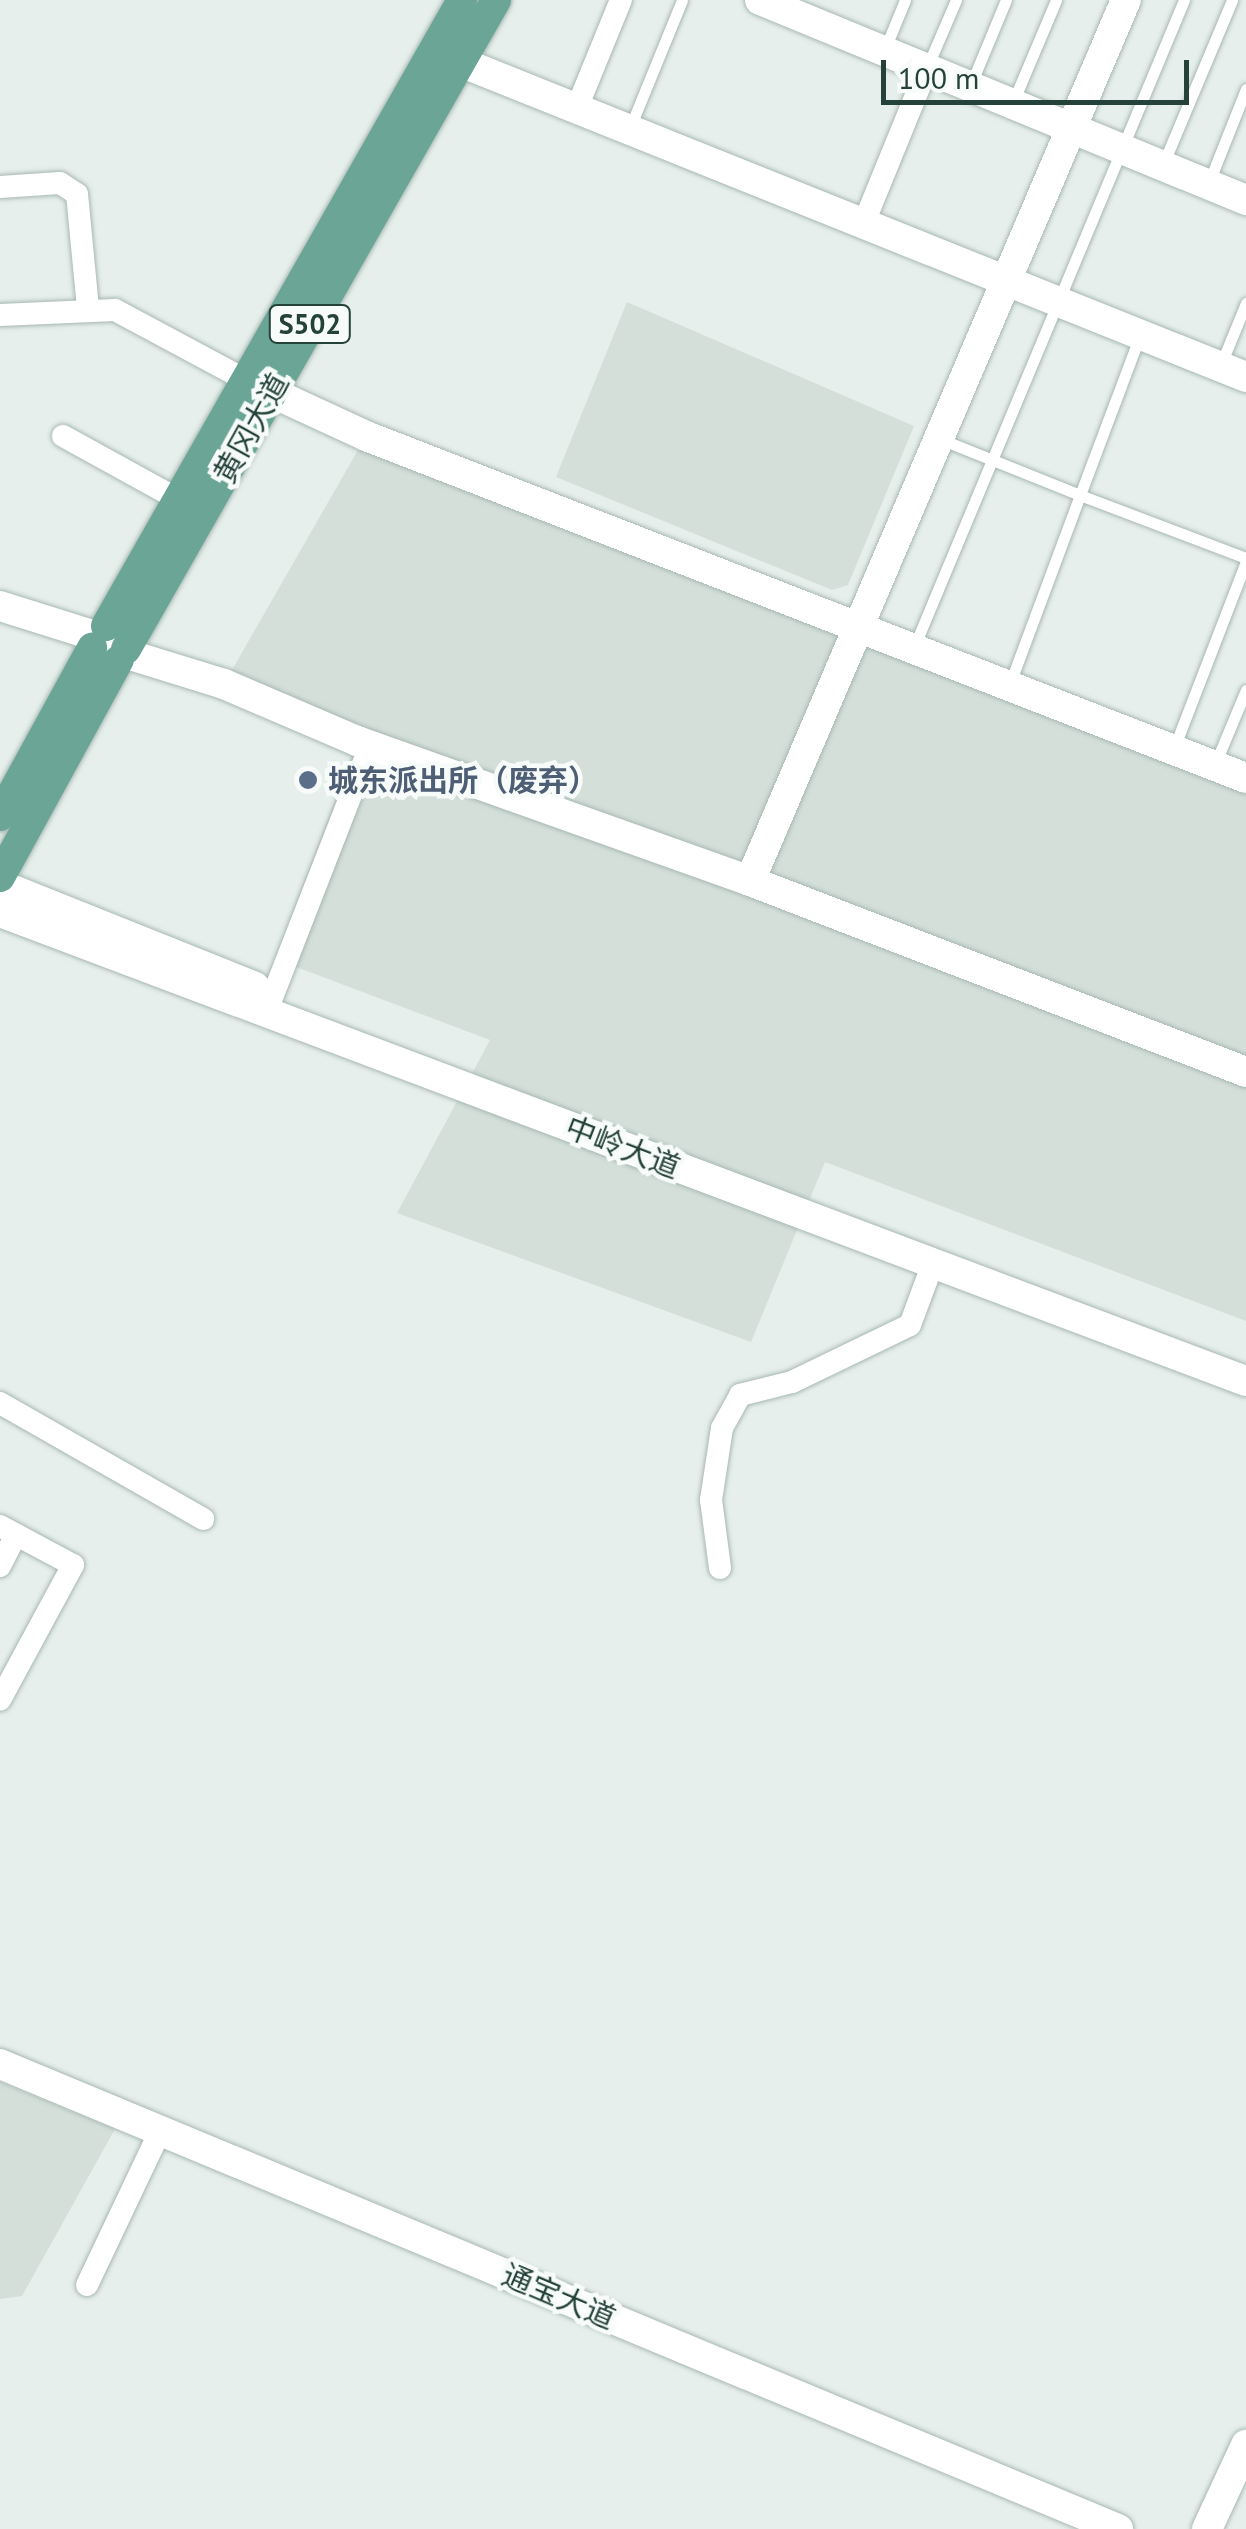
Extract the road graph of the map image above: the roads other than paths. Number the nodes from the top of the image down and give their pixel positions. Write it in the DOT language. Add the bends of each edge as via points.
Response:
graph roads {
  1 [pos="462,0"];
  2 [pos="496,0"];
  3 [pos="622,0"];
  4 [pos="682,0"];
  5 [pos="760,0"];
  6 [pos="905,0"];
  7 [pos="956,0"];
  8 [pos="1006,0"];
  9 [pos="1056,0"];
  10 [pos="1126,0"];
  11 [pos="1184,0"];
  12 [pos="1232,0"];
  13 [pos="430,50"];
  14 [pos="883,52"];
  15 [pos="926,71"];
  16 [pos="969,88"];
  17 [pos="1246,88"];
  18 [pos="1011,105"];
  19 [pos="576,110"];
  20 [pos="1071,129"];
  21 [pos="628,132"];
  22 [pos="1121,150"];
  23 [pos="1162,166"];
  24 [pos="1208,185"];
  25 [pos="0,187"];
  26 [pos="1246,200"];
  27 [pos="862,226"];
  28 [pos="1006,283"];
  29 [pos="1246,303"];
  30 [pos="1056,304"];
  31 [pos="88,308"];
  32 [pos="0,316"];
  33 [pos="1140,333"];
  34 [pos="1233,372"];
  35 [pos="240,377"];
  36 [pos="275,394"];
  37 [pos="63,436"];
  38 [pos="940,439"];
  39 [pos="991,460"];
  40 [pos="1080,495"];
  41 [pos="172,496"];
  42 [pos="1246,559"];
  43 [pos="0,606"];
  44 [pos="860,628"];
  45 [pos="108,644"];
  46 [pos="913,649"];
  47 [pos="1008,686"];
  48 [pos="1246,690"];
  49 [pos="370,746"];
  50 [pos="1173,750"];
  51 [pos="1215,766"];
  52 [pos="1246,778"];
  53 [pos="0,816"];
  54 [pos="750,881"];
  55 [pos="1,892"];
  56 [pos="270,1004"];
  57 [pos="1246,1072"];
  58 [pos="934,1264"];
  59 [pos="1246,1359"];
  60 [pos="1246,1381"];
  61 [pos="0,1403"];
  62 [pos="203,1519"];
  63 [pos="8,1530"];
  64 [pos="0,1566"];
  65 [pos="720,1568"];
  66 [pos="0,1700"];
  67 [pos="0,2064"];
  68 [pos="160,2129"];
  69 [pos="88,2285"];
  70 [pos="1246,2445"];
  71 [pos="1118,2529"];
  72 [pos="1207,2529"];
  1 -- 45 [label="main road, 黄冈大道 / S502"];
  2 -- 45 [label="main road, 黄冈大道 / S502"];
  3 -- 19 [label="street"];
  4 -- 21 [label="lane"];
  5 -- 14 [label="street"];
  6 -- 14 [label="lane"];
  7 -- 15 [label="lane"];
  8 -- 16 [label="lane"];
  9 -- 18 [label="lane"];
  10 -- 20 [label="street"];
  11 -- 22 [label="lane"];
  12 -- 23 [label="lane"];
  13 -- 19 [label="street"];
  14 -- 15 [label="street"];
  15 -- 16 [label="street"];
  15 -- 27 [label="street"];
  16 -- 18 [label="street"];
  17 -- 24 [label="lane"];
  18 -- 20 [label="street"];
  19 -- 21 [label="street"];
  20 -- 22 [label="street"];
  20 -- 28 [label="street"];
  21 -- 27 [label="street"];
  22 -- 23 [label="street"];
  22 -- 30 [label="lane"];
  23 -- 24 [label="street"];
  24 -- 26 [label="street"];
  25 -- 31 [label="street" via="60,183 77,194"];
  27 -- 28 [label="street"];
  28 -- 30 [label="street"];
  28 -- 38 [label="street"];
  29 -- 34 [label="lane"];
  30 -- 33 [label="street"];
  30 -- 39 [label="lane"];
  31 -- 32 [label="street"];
  31 -- 35 [label="street" via="115,310"];
  33 -- 34 [label="street"];
  33 -- 40 [label="lane"];
  36 -- 44 [label="street" via="366,436"];
  37 -- 41 [label="street"];
  38 -- 39 [label="lane"];
  38 -- 44 [label="street"];
  39 -- 40 [label="lane"];
  39 -- 46 [label="lane"];
  40 -- 42 [label="lane"];
  40 -- 47 [label="lane"];
  42 -- 50 [label="lane"];
  43 -- 45 [label="street"];
  44 -- 46 [label="street"];
  44 -- 54 [label="street"];
  45 -- 49 [label="street"];
  45 -- 53 [label="main road, 黄冈大道 / S502"];
  45 -- 55 [label="main road, 黄冈大道 / S502"];
  46 -- 47 [label="street"];
  47 -- 50 [label="street"];
  48 -- 51 [label="lane"];
  49 -- 54 [label="street"];
  49 -- 56 [label="street"];
  50 -- 51 [label="street"];
  51 -- 52 [label="street"];
  54 -- 57 [label="street"];
  55 -- 56 [label="street, 中岭大道"];
  56 -- 58 [label="street, 中岭大道"];
  56 -- 59 [label="street, 中岭大道"];
  58 -- 60 [label="street, 中岭大道"];
  58 -- 65 [label="street" via="910,1325 792,1382 740,1395 722,1428 711,1500"];
  61 -- 62 [label="street"];
  63 -- 64 [label="street"];
  63 -- 66 [label="street" via="73,1565"];
  67 -- 68 [label="street, 通宝大道"];
  68 -- 69 [label="street"];
  68 -- 71 [label="street, 通宝大道"];
  70 -- 72 [label="street"];
}
